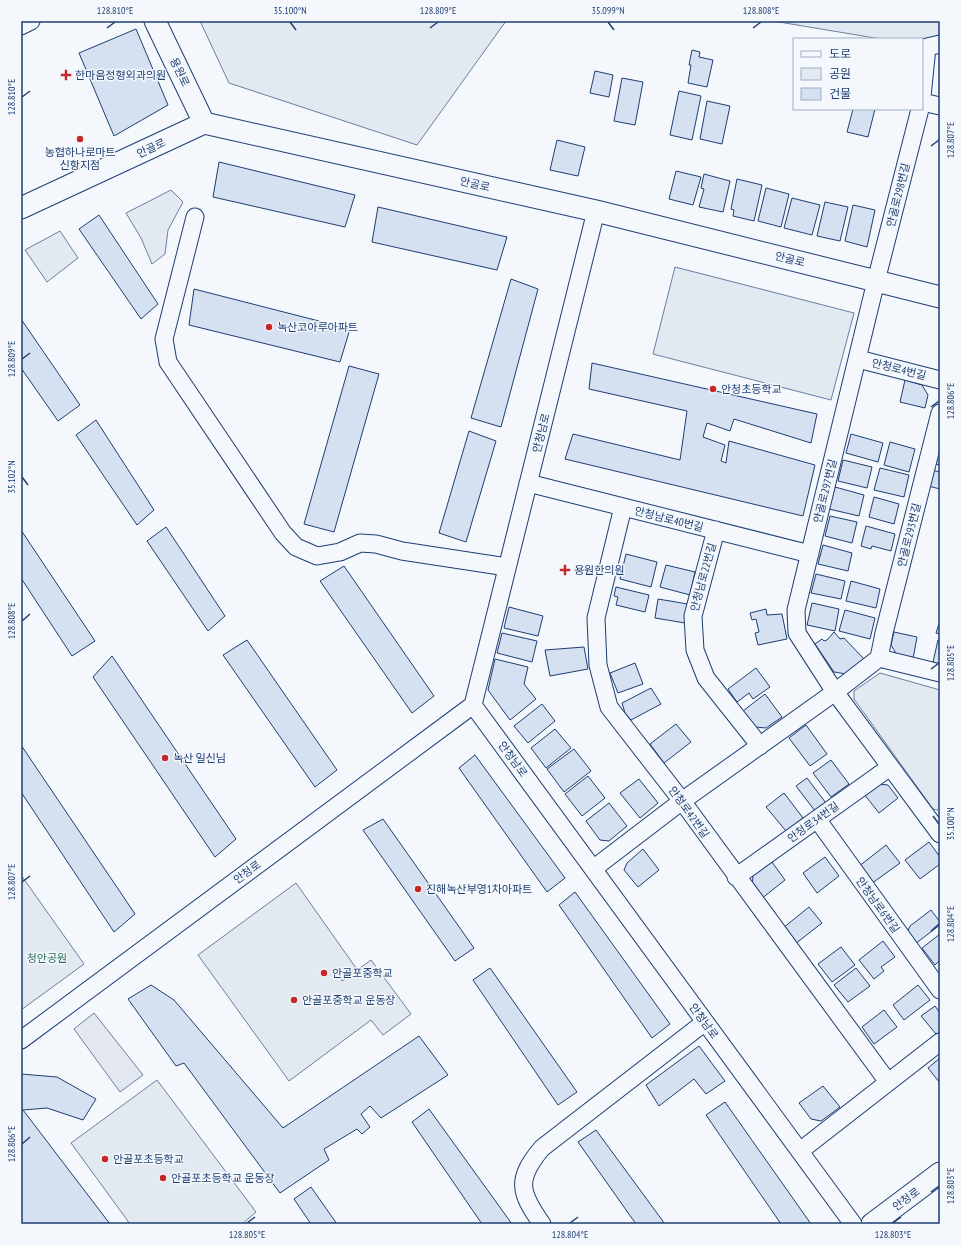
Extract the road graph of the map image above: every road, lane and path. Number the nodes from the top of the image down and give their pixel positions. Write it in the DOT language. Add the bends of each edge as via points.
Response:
graph roads {
  1 [pos="32,21"];
  2 [pos="155,21"];
  3 [pos="21,26"];
  4 [pos="940,44"];
  5 [pos="923,87"];
  6 [pos="923,102"];
  7 [pos="940,106"];
  8 [pos="920,110"];
  9 [pos="204,123"];
  10 [pos="21,208"];
  11 [pos="596,211"];
  12 [pos="195,218"];
  13 [pos="876,281"];
  14 [pos="940,297"];
  15 [pos="858,359"];
  16 [pos="940,380"];
  17 [pos="940,413"];
  18 [pos="528,483"];
  19 [pos="623,507"];
  20 [pos="716,530"];
  21 [pos="810,554"];
  22 [pos="507,568"];
  23 [pos="880,658"];
  24 [pos="940,673"];
  25 [pos="835,692"];
  26 [pos="473,705"];
  27 [pos="760,746"];
  28 [pos="890,767"];
  29 [pos="682,801"];
  30 [pos="817,819"];
  31 [pos="938,826"];
  32 [pos="593,869"];
  33 [pos="736,877"];
  34 [pos="940,990"];
  35 [pos="705,1022"];
  36 [pos="21,1040"];
  37 [pos="940,1042"];
  38 [pos="888,1082"];
  39 [pos="800,1151"];
  40 [pos="940,1174"];
  41 [pos="542,1224"];
  42 [pos="853,1224"];
  43 [pos="872,1224"];
  1 -- 3 [label="street"];
  2 -- 9 [label="main road, 용원로"];
  4 -- 5 [label="street" via="927,47"];
  6 -- 7 [label="street"];
  8 -- 13 [label="street, 안골로298번길"];
  9 -- 10 [label="main road, 안골로"];
  9 -- 11 [label="main road, 안골로"];
  11 -- 13 [label="main road, 안골로"];
  11 -- 18 [label="street, 안청남로"];
  12 -- 22 [label="street" via="164,339 168,362 283,532 296,547 317,556 340,552 360,544 376,544 402,551"];
  13 -- 14 [label="main road, 안골로"];
  13 -- 15 [label="street, 안골로297번길"];
  15 -- 16 [label="street, 안청로4번길"];
  15 -- 21 [label="street, 안골로297번길"];
  17 -- 23 [label="street, 안골로293번길"];
  18 -- 19 [label="street, 안청남로40번길"];
  18 -- 22 [label="street, 안청남로"];
  19 -- 20 [label="street, 안청남로40번길"];
  19 -- 29 [label="street, 안청로42번길" via="596,618 598,666 609,707"];
  20 -- 21 [label="street, 안청남로40번길"];
  20 -- 27 [label="street, 안청남로22번길" via="693,616 694,650 706,678"];
  21 -- 25 [label="street, 안골로297번길" via="796,610 797,633"];
  22 -- 26 [label="street, 안청남로"];
  23 -- 24 [label="street"];
  23 -- 25 [label="street"];
  25 -- 27 [label="street"];
  25 -- 28 [label="street"];
  26 -- 32 [label="street, 안청남로"];
  26 -- 36 [label="street, 안청로"];
  27 -- 29 [label="street"];
  28 -- 30 [label="street, 안청로34번길"];
  28 -- 31 [label="street"];
  29 -- 32 [label="street"];
  29 -- 33 [label="street, 안청로42번길"];
  30 -- 33 [label="street, 안청로34번길"];
  30 -- 34 [label="street, 안청남로6번길"];
  32 -- 35 [label="street, 안청남로"];
  33 -- 38 [label="street, 안청로42번길"];
  35 -- 39 [label="street, 안청남로"];
  35 -- 41 [label="street" via="542,1148 529,1164 522,1183 526,1199"];
  37 -- 38 [label="street"];
  38 -- 39 [label="street"];
  39 -- 42 [label="street, 안청남로"];
  40 -- 43 [label="main road, 안청로"];
}
